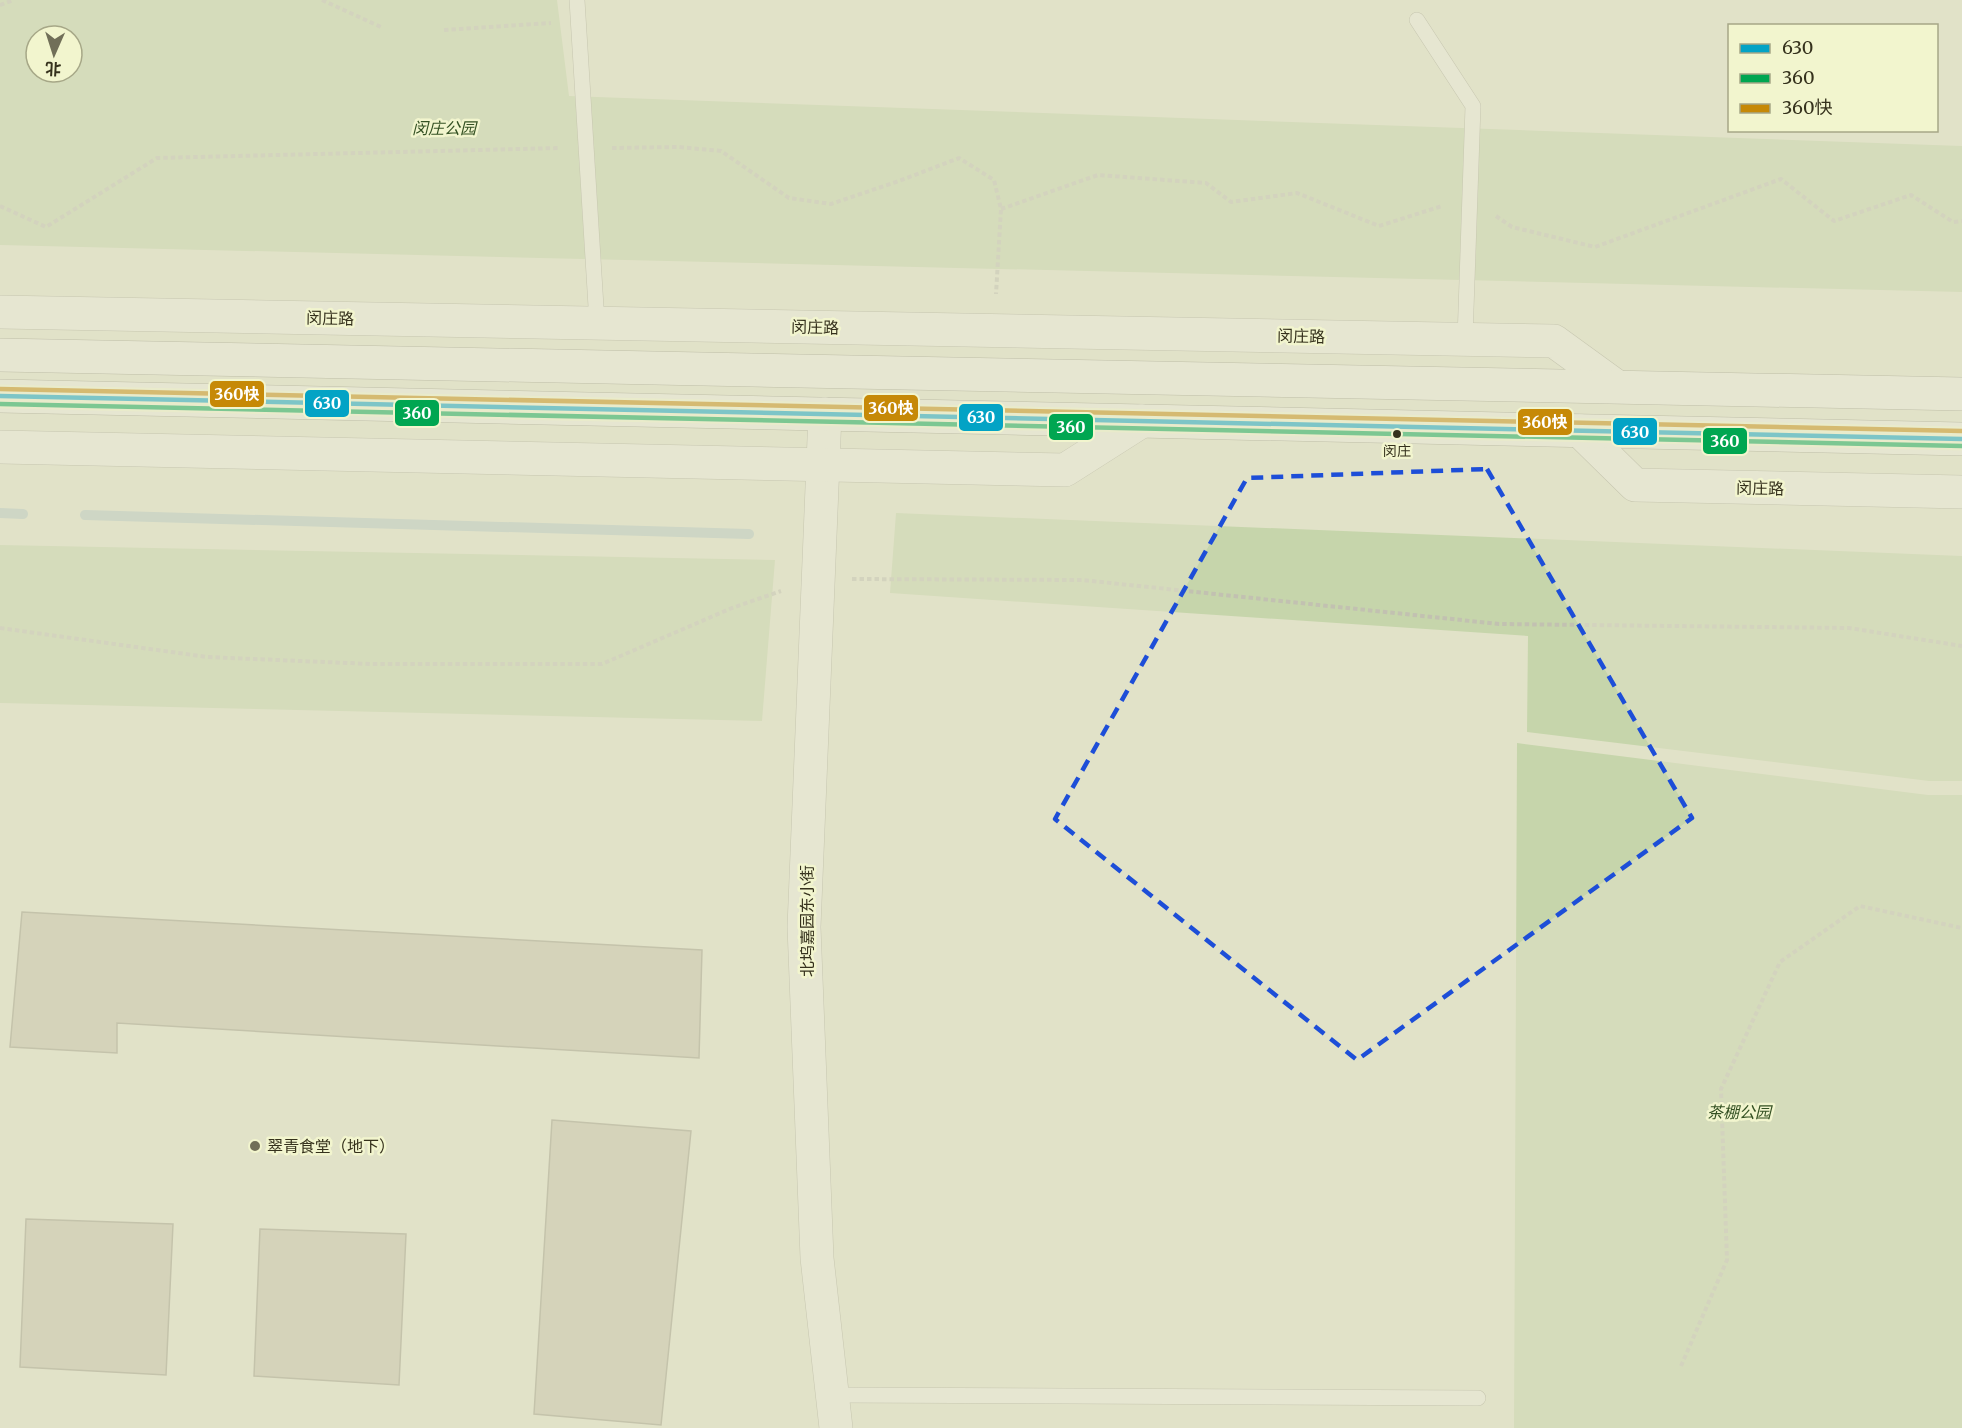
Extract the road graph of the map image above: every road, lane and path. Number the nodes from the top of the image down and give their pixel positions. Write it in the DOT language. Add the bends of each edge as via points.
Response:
graph roads {
  1 [pos="14,0"];
  2 [pos="322,0"];
  3 [pos="578,0"];
  4 [pos="0,5"];
  5 [pos="1417,20"];
  6 [pos="579,21"];
  7 [pos="381,27"];
  8 [pos="444,30"];
  9 [pos="587,148"];
  10 [pos="0,206"];
  11 [pos="996,299"];
  12 [pos="0,312"];
  13 [pos="597,323"];
  14 [pos="1465,339"];
  15 [pos="0,355"];
  16 [pos="1616,386"];
  17 [pos="1962,394"];
  18 [pos="0,396"];
  19 [pos="825,414"];
  20 [pos="1142,421"];
  21 [pos="1580,431"];
  22 [pos="1962,439"];
  23 [pos="0,447"];
  24 [pos="823,465"];
  25 [pos="1962,492"];
  26 [pos="818,578"];
  27 [pos="0,628"];
  28 [pos="1962,646"];
  29 [pos="1962,928"];
  30 [pos="1681,1366"];
  31 [pos="832,1395"];
  32 [pos="1478,1398"];
  33 [pos="836,1428"];
  1 -- 4 [label="path"];
  2 -- 7 [label="path"];
  3 -- 6 [label="lane"];
  5 -- 14 [label="lane" via="1473,106"];
  6 -- 8 [label="path"];
  6 -- 9 [label="lane"];
  9 -- 10 [label="path" via="157,158 46,227"];
  9 -- 11 [label="path" via="679,147 721,151 789,198 831,204 959,158 994,180 1001,209"];
  9 -- 13 [label="lane"];
  12 -- 13 [label="street, 闵庄路"];
  13 -- 14 [label="street, 闵庄路"];
  14 -- 16 [label="street, 闵庄路" via="1554,341"];
  15 -- 16 [label="street"];
  16 -- 17 [label="street"];
  18 -- 19 [label="street"];
  19 -- 20 [label="street"];
  19 -- 24 [label="street, 北坞嘉园东小街"];
  20 -- 21 [label="street"];
  20 -- 24 [label="street" via="1065,470"];
  21 -- 22 [label="street"];
  21 -- 25 [label="street, 闵庄路" via="1635,485"];
  23 -- 24 [label="street"];
  24 -- 26 [label="street, 北坞嘉园东小街"];
  26 -- 27 [label="path" via="732,608 602,664 371,663 207,657"];
  26 -- 28 [label="path" via="1082,580 1499,624 1850,628"];
  26 -- 31 [label="street, 北坞嘉园东小街" via="804,927 817,1258"];
  29 -- 30 [label="path" via="1860,906 1780,962 1721,1089 1726,1260"];
  31 -- 32 [label="lane"];
  31 -- 33 [label="street, 北坞嘉园东小街"];
}
